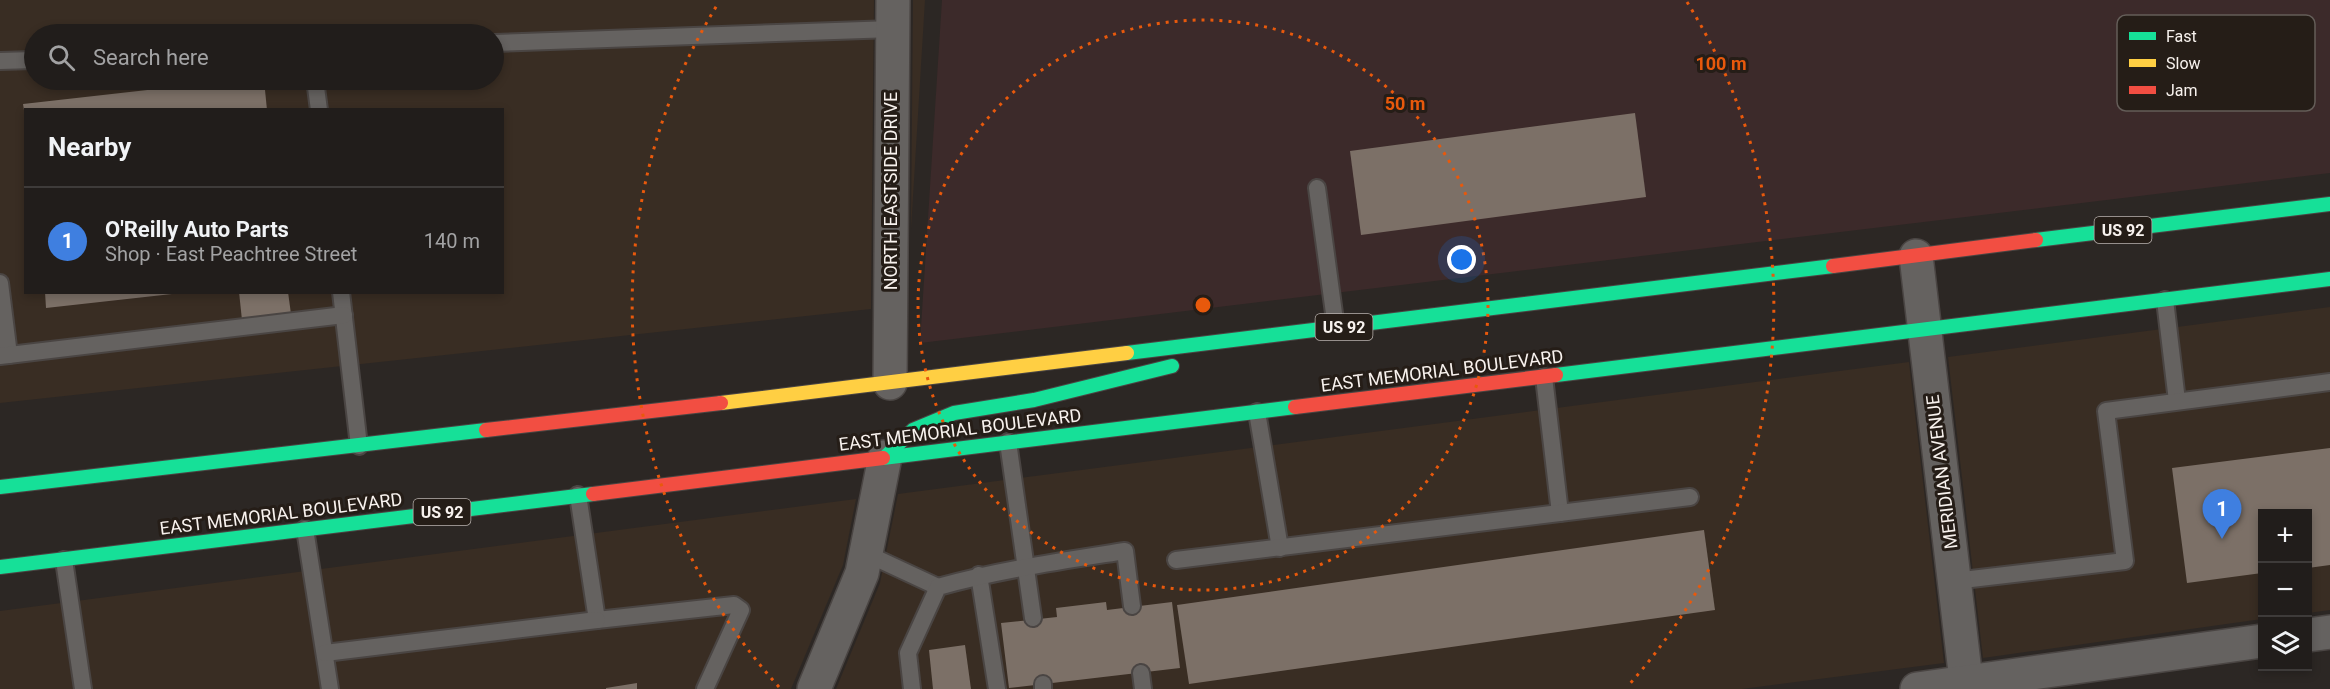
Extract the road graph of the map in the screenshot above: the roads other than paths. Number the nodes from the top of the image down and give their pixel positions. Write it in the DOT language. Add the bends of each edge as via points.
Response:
graph roads {
  1 [pos="893,15"];
  2 [pos="504,43"];
  3 [pos="24,60"];
  4 [pos="0,61"];
  5 [pos="316,90"];
  6 [pos="319,108"];
  7 [pos="1317,188"];
  8 [pos="2330,204"];
  9 [pos="1916,256"];
  10 [pos="2330,279"];
  11 [pos="0,283"];
  12 [pos="341,294"];
  13 [pos="2165,300"];
  14 [pos="344,315"];
  15 [pos="1336,328"];
  16 [pos="1317,330"];
  17 [pos="1925,330"];
  18 [pos="4,356"];
  19 [pos="1204,358"];
  20 [pos="1181,364"];
  21 [pos="1544,376"];
  22 [pos="2330,382"];
  23 [pos="890,383"];
  24 [pos="2177,401"];
  25 [pos="1257,412"];
  26 [pos="1008,442"];
  27 [pos="359,446"];
  28 [pos="885,458"];
  29 [pos="0,487"];
  30 [pos="579,495"];
  31 [pos="1690,497"];
  32 [pos="1560,513"];
  33 [pos="305,529"];
  34 [pos="1280,548"];
  35 [pos="865,554"];
  36 [pos="64,560"];
  37 [pos="1176,560"];
  38 [pos="1025,566"];
  39 [pos="0,567"];
  40 [pos="979,575"];
  41 [pos="1954,581"];
  42 [pos="938,587"];
  43 [pos="1132,606"];
  44 [pos="1033,618"];
  45 [pos="597,620"];
  46 [pos="2330,632"];
  47 [pos="2312,634"];
  48 [pos="2258,642"];
  49 [pos="325,653"];
  50 [pos="1967,686"];
  51 [pos="83,689"];
  52 [pos="330,689"];
  53 [pos="705,689"];
  54 [pos="814,689"];
  55 [pos="912,689"];
  56 [pos="997,689"];
  57 [pos="1917,689"];
  1 -- 2 [label="lane"];
  1 -- 23 [label="street, NORTH EASTSIDE DRIVE"];
  3 -- 4 [label="lane"];
  5 -- 6 [label="lane"];
  7 -- 15 [label="lane"];
  8 -- 9 [label="main road, US 92"];
  9 -- 15 [label="main road, US 92"];
  9 -- 17 [label="street, MERIDIAN AVENUE"];
  10 -- 13 [label="main road, US 92"];
  11 -- 18 [label="lane"];
  12 -- 14 [label="lane"];
  13 -- 17 [label="main road, US 92"];
  13 -- 24 [label="lane"];
  14 -- 18 [label="lane"];
  14 -- 27 [label="lane"];
  15 -- 16 [label="main road, US 92"];
  16 -- 19 [label="main road"];
  16 -- 23 [label="main road, US 92"];
  17 -- 21 [label="main road, EAST MEMORIAL BOULEVARD / US 92"];
  17 -- 41 [label="street, MERIDIAN AVENUE"];
  20 -- 28 [label="main road" via="1034,400 954,413 913,430"];
  21 -- 25 [label="main road, EAST MEMORIAL BOULEVARD / US 92"];
  21 -- 32 [label="lane"];
  22 -- 24 [label="lane"];
  23 -- 27 [label="main road, US 92"];
  24 -- 41 [label="lane" via="2106,411 2125,561"];
  25 -- 26 [label="main road, EAST MEMORIAL BOULEVARD / US 92"];
  25 -- 34 [label="lane"];
  26 -- 28 [label="main road, EAST MEMORIAL BOULEVARD / US 92"];
  26 -- 38 [label="lane"];
  27 -- 29 [label="main road, US 92"];
  28 -- 30 [label="main road, EAST MEMORIAL BOULEVARD / US 92"];
  28 -- 35 [label="street"];
  30 -- 33 [label="main road, EAST MEMORIAL BOULEVARD / US 92"];
  30 -- 45 [label="lane"];
  31 -- 32 [label="lane"];
  32 -- 34 [label="lane"];
  33 -- 36 [label="main road, EAST MEMORIAL BOULEVARD / US 92"];
  33 -- 49 [label="lane"];
  34 -- 37 [label="lane"];
  35 -- 42 [label="lane"];
  35 -- 54 [label="street" via="862,573"];
  36 -- 39 [label="main road, EAST MEMORIAL BOULEVARD / US 92"];
  36 -- 51 [label="lane"];
  38 -- 40 [label="lane"];
  38 -- 43 [label="lane" via="1125,551"];
  38 -- 44 [label="lane"];
  40 -- 42 [label="lane"];
  40 -- 56 [label="lane"];
  41 -- 50 [label="street, MERIDIAN AVENUE"];
  42 -- 55 [label="lane" via="908,653"];
  45 -- 49 [label="lane"];
  45 -- 53 [label="lane" via="734,605 741,610"];
  46 -- 47 [label="street"];
  48 -- 50 [label="street"];
  49 -- 52 [label="lane"];
  50 -- 57 [label="street"];
}
